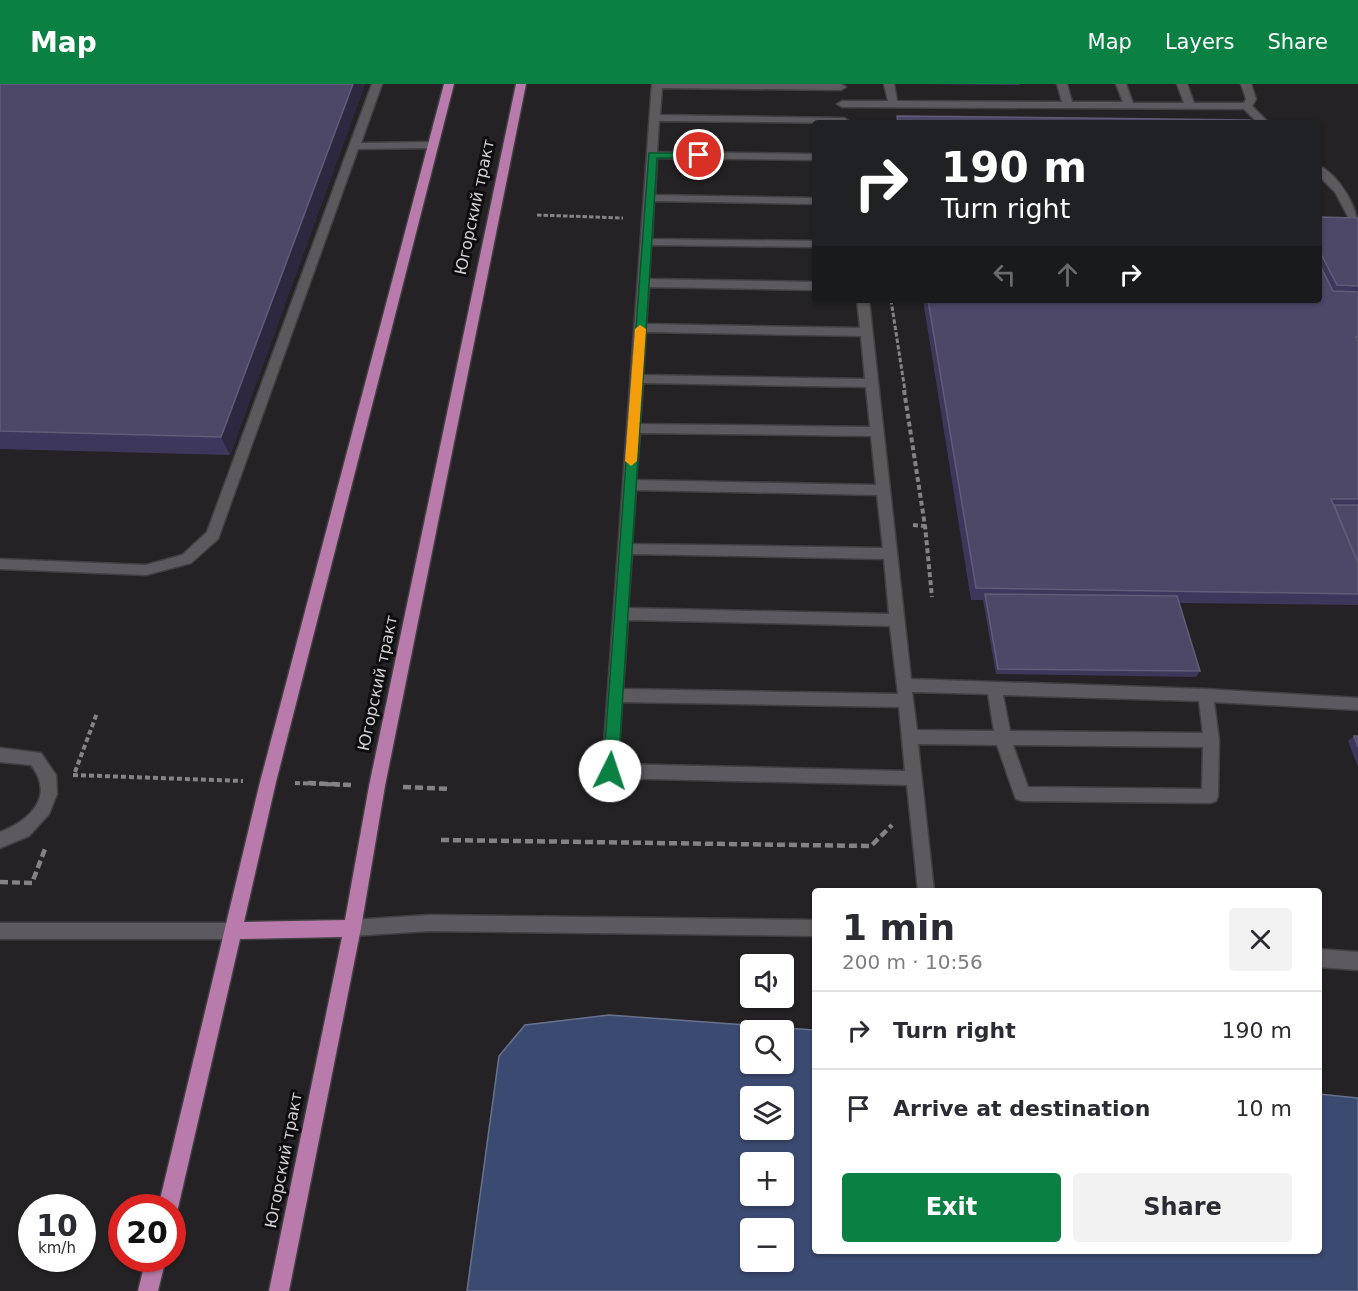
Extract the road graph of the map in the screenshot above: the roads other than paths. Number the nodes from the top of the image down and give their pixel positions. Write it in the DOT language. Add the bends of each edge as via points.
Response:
graph roads {
  1 [pos="377,84"];
  2 [pos="449,84"];
  3 [pos="521,84"];
  4 [pos="657,84"];
  5 [pos="889,84"];
  6 [pos="1062,84"];
  7 [pos="1121,84"];
  8 [pos="1182,84"];
  9 [pos="1246,84"];
  10 [pos="841,86"];
  11 [pos="843,104"];
  12 [pos="893,104"];
  13 [pos="1068,105"];
  14 [pos="1190,105"];
  15 [pos="1129,106"];
  16 [pos="1247,106"];
  17 [pos="655,118"];
  18 [pos="844,120"];
  19 [pos="1261,120"];
  20 [pos="812,121"];
  21 [pos="354,146"];
  22 [pos="431,146"];
  23 [pos="652,155"];
  24 [pos="812,157"];
  25 [pos="1322,172"];
  26 [pos="649,198"];
  27 [pos="812,201"];
  28 [pos="1358,226"];
  29 [pos="646,242"];
  30 [pos="812,244"];
  31 [pos="643,283"];
  32 [pos="812,286"];
  33 [pos="863,303"];
  34 [pos="640,328"];
  35 [pos="867,332"];
  36 [pos="637,379"];
  37 [pos="872,383"];
  38 [pos="634,428"];
  39 [pos="877,432"];
  40 [pos="630,485"];
  41 [pos="883,490"];
  42 [pos="626,549"];
  43 [pos="890,555"];
  44 [pos="0,564"];
  45 [pos="621,614"];
  46 [pos="897,620"];
  47 [pos="994,690"];
  48 [pos="905,693"];
  49 [pos="1206,694"];
  50 [pos="616,695"];
  51 [pos="1358,704"];
  52 [pos="909,737"];
  53 [pos="1003,738"];
  54 [pos="1211,740"];
  55 [pos="0,755"];
  56 [pos="913,778"];
  57 [pos="0,840"];
  58 [pos="926,888"];
  59 [pos="352,927"];
  60 [pos="812,928"];
  61 [pos="0,931"];
  62 [pos="234,931"];
  63 [pos="1322,958"];
  64 [pos="1358,961"];
  65 [pos="171,1194"];
  66 [pos="153,1272"];
  67 [pos="148,1291"];
  68 [pos="279,1291"];
  1 -- 21 [label="lane"];
  2 -- 22 [label="main road"];
  3 -- 59 [label="main road, Югорский тракт" via="377,786"];
  4 -- 10 [label="lane"];
  4 -- 17 [label="lane"];
  5 -- 12 [label="lane"];
  6 -- 13 [label="lane"];
  7 -- 15 [label="lane"];
  8 -- 14 [label="lane"];
  9 -- 16 [label="lane" via="1251,99"];
  10 -- 11 [label="lane"];
  11 -- 12 [label="lane"];
  11 -- 18 [label="lane"];
  12 -- 13 [label="lane"];
  13 -- 15 [label="lane"];
  14 -- 15 [label="lane"];
  14 -- 16 [label="lane"];
  16 -- 19 [label="lane"];
  17 -- 20 [label="lane"];
  17 -- 23 [label="lane"];
  21 -- 22 [label="lane"];
  21 -- 44 [label="lane" via="213,535 186,559 146,570"];
  22 -- 62 [label="main road" via="268,782"];
  23 -- 24 [label="lane"];
  23 -- 26 [label="lane"];
  25 -- 28 [label="lane" via="1340,191"];
  26 -- 27 [label="lane"];
  26 -- 29 [label="lane"];
  29 -- 30 [label="lane"];
  29 -- 31 [label="lane"];
  31 -- 32 [label="lane"];
  31 -- 34 [label="lane"];
  33 -- 35 [label="lane"];
  34 -- 35 [label="lane"];
  34 -- 36 [label="lane"];
  35 -- 37 [label="lane"];
  36 -- 37 [label="lane"];
  36 -- 38 [label="lane"];
  37 -- 39 [label="lane"];
  38 -- 39 [label="lane"];
  38 -- 40 [label="lane"];
  39 -- 41 [label="lane"];
  40 -- 41 [label="lane"];
  40 -- 42 [label="lane"];
  41 -- 43 [label="lane"];
  42 -- 43 [label="lane"];
  42 -- 45 [label="lane"];
  43 -- 46 [label="lane"];
  45 -- 46 [label="lane"];
  45 -- 50 [label="lane"];
  46 -- 48 [label="lane"];
  47 -- 48 [label="lane"];
  47 -- 49 [label="lane"];
  47 -- 53 [label="lane"];
  48 -- 50 [label="lane"];
  48 -- 52 [label="lane"];
  49 -- 51 [label="lane"];
  49 -- 54 [label="lane"];
  50 -- 56 [label="lane" via="610,771"];
  52 -- 53 [label="lane"];
  52 -- 56 [label="lane"];
  53 -- 54 [label="lane"];
  53 -- 54 [label="lane" via="1022,794 1210,796"];
  55 -- 57 [label="lane" via="35,758 48,775 49,794 41,814 23,831"];
  56 -- 58 [label="lane"];
  59 -- 60 [label="lane" via="441,922"];
  59 -- 62 [label="main road"];
  59 -- 68 [label="main road, Югорский тракт"];
  61 -- 62 [label="lane"];
  62 -- 65 [label="main road"];
  63 -- 64 [label="lane"];
  66 -- 67 [label="main road"];
}
